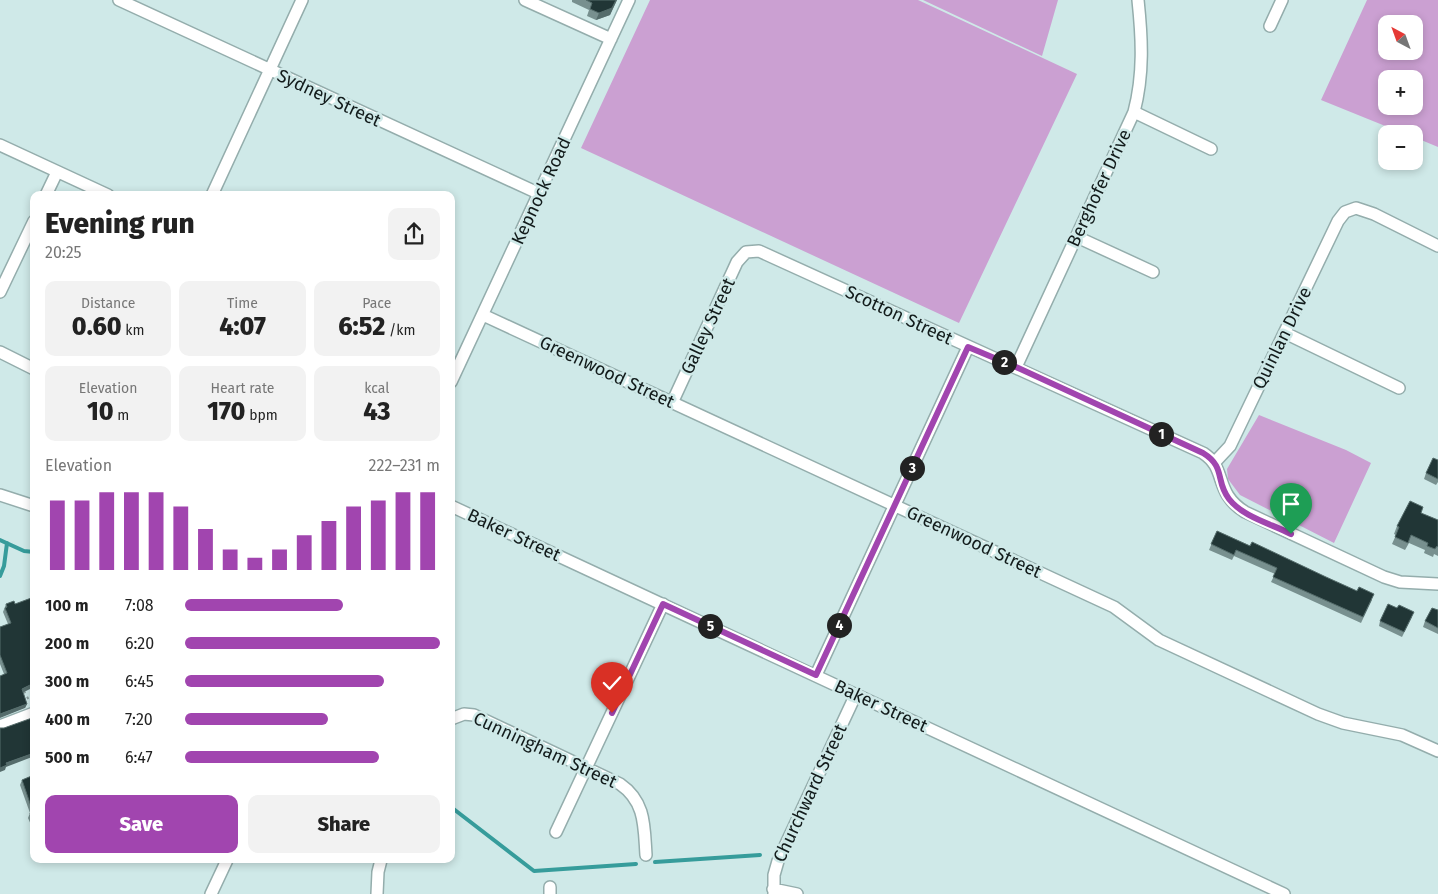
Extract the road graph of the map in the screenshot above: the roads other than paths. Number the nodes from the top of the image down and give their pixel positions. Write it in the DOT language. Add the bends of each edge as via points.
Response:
graph roads {
  1 [pos="119,0"];
  2 [pos="302,0"];
  3 [pos="525,0"];
  4 [pos="630,0"];
  5 [pos="1138,0"];
  6 [pos="1282,0"];
  7 [pos="1270,26"];
  8 [pos="611,39"];
  9 [pos="269,71"];
  10 [pos="1134,112"];
  11 [pos="0,145"];
  12 [pos="1211,149"];
  13 [pos="57,172"];
  14 [pos="48,191"];
  15 [pos="99,191"];
  16 [pos="214,191"];
  17 [pos="540,194"];
  18 [pos="30,229"];
  19 [pos="1077,237"];
  20 [pos="1438,246"];
  21 [pos="746,252"];
  22 [pos="1153,272"];
  23 [pos="0,292"];
  24 [pos="483,315"];
  25 [pos="1285,334"];
  26 [pos="968,347"];
  27 [pos="0,352"];
  28 [pos="456,358"];
  29 [pos="30,367"];
  30 [pos="1016,367"];
  31 [pos="1399,388"];
  32 [pos="672,403"];
  33 [pos="1215,462"];
  34 [pos="0,495"];
  35 [pos="30,505"];
  36 [pos="895,505"];
  37 [pos="455,508"];
  38 [pos="1438,584"];
  39 [pos="663,604"];
  40 [pos="816,675"];
  41 [pos="856,694"];
  42 [pos="30,711"];
  43 [pos="455,714"];
  44 [pos="0,726"];
  45 [pos="1438,751"];
  46 [pos="587,768"];
  47 [pos="556,832"];
  48 [pos="646,855"];
  49 [pos="226,863"];
  50 [pos="380,863"];
  51 [pos="773,892"];
  52 [pos="211,894"];
  53 [pos="377,894"];
  54 [pos="797,894"];
  55 [pos="1284,894"];
  1 -- 9 [label="street, Sydney Street"];
  2 -- 9 [label="street"];
  3 -- 8 [label="street"];
  4 -- 8 [label="street, Kepnock Road"];
  5 -- 10 [label="street, Berghofer Drive" via="1142,54"];
  6 -- 7 [label="street"];
  8 -- 17 [label="street, Kepnock Road"];
  9 -- 16 [label="street"];
  9 -- 17 [label="street, Sydney Street"];
  10 -- 12 [label="street"];
  10 -- 19 [label="street, Berghofer Drive"];
  11 -- 13 [label="street"];
  13 -- 14 [label="street"];
  13 -- 15 [label="street"];
  17 -- 24 [label="street, Kepnock Road"];
  18 -- 23 [label="street"];
  19 -- 22 [label="street"];
  19 -- 30 [label="street, Berghofer Drive"];
  20 -- 25 [label="street, Quinlan Drive" via="1365,211 1356,208 1345,212"];
  21 -- 26 [label="street, Scotton Street" via="766,253"];
  21 -- 32 [label="street, Galley Street" via="737,262"];
  24 -- 28 [label="street, Kepnock Road"];
  24 -- 32 [label="street, Greenwood Street"];
  25 -- 31 [label="street"];
  25 -- 33 [label="street, Quinlan Drive" via="1227,451"];
  26 -- 30 [label="street, Scotton Street"];
  26 -- 36 [label="street"];
  27 -- 29 [label="street"];
  30 -- 33 [label="street, Scotton Street" via="1203,453"];
  32 -- 36 [label="street, Greenwood Street"];
  33 -- 38 [label="street" via="1224,492 1245,512 1384,577 1400,582"];
  34 -- 35 [label="street"];
  36 -- 40 [label="street"];
  36 -- 45 [label="street, Greenwood Street" via="1114,607 1159,640 1318,714 1343,723 1402,735"];
  37 -- 39 [label="street, Baker Street"];
  39 -- 40 [label="street, Baker Street"];
  39 -- 46 [label="street"];
  40 -- 41 [label="street, Baker Street"];
  41 -- 51 [label="street, Churchward Street" via="778,861"];
  41 -- 55 [label="street, Baker Street"];
  42 -- 44 [label="street"];
  43 -- 46 [label="street, Cunningham Street" via="474,716"];
  46 -- 47 [label="street"];
  46 -- 48 [label="street, Cunningham Street" via="638,792"];
  49 -- 52 [label="street"];
  50 -- 53 [label="street"];
  51 -- 54 [label="street"];
}
